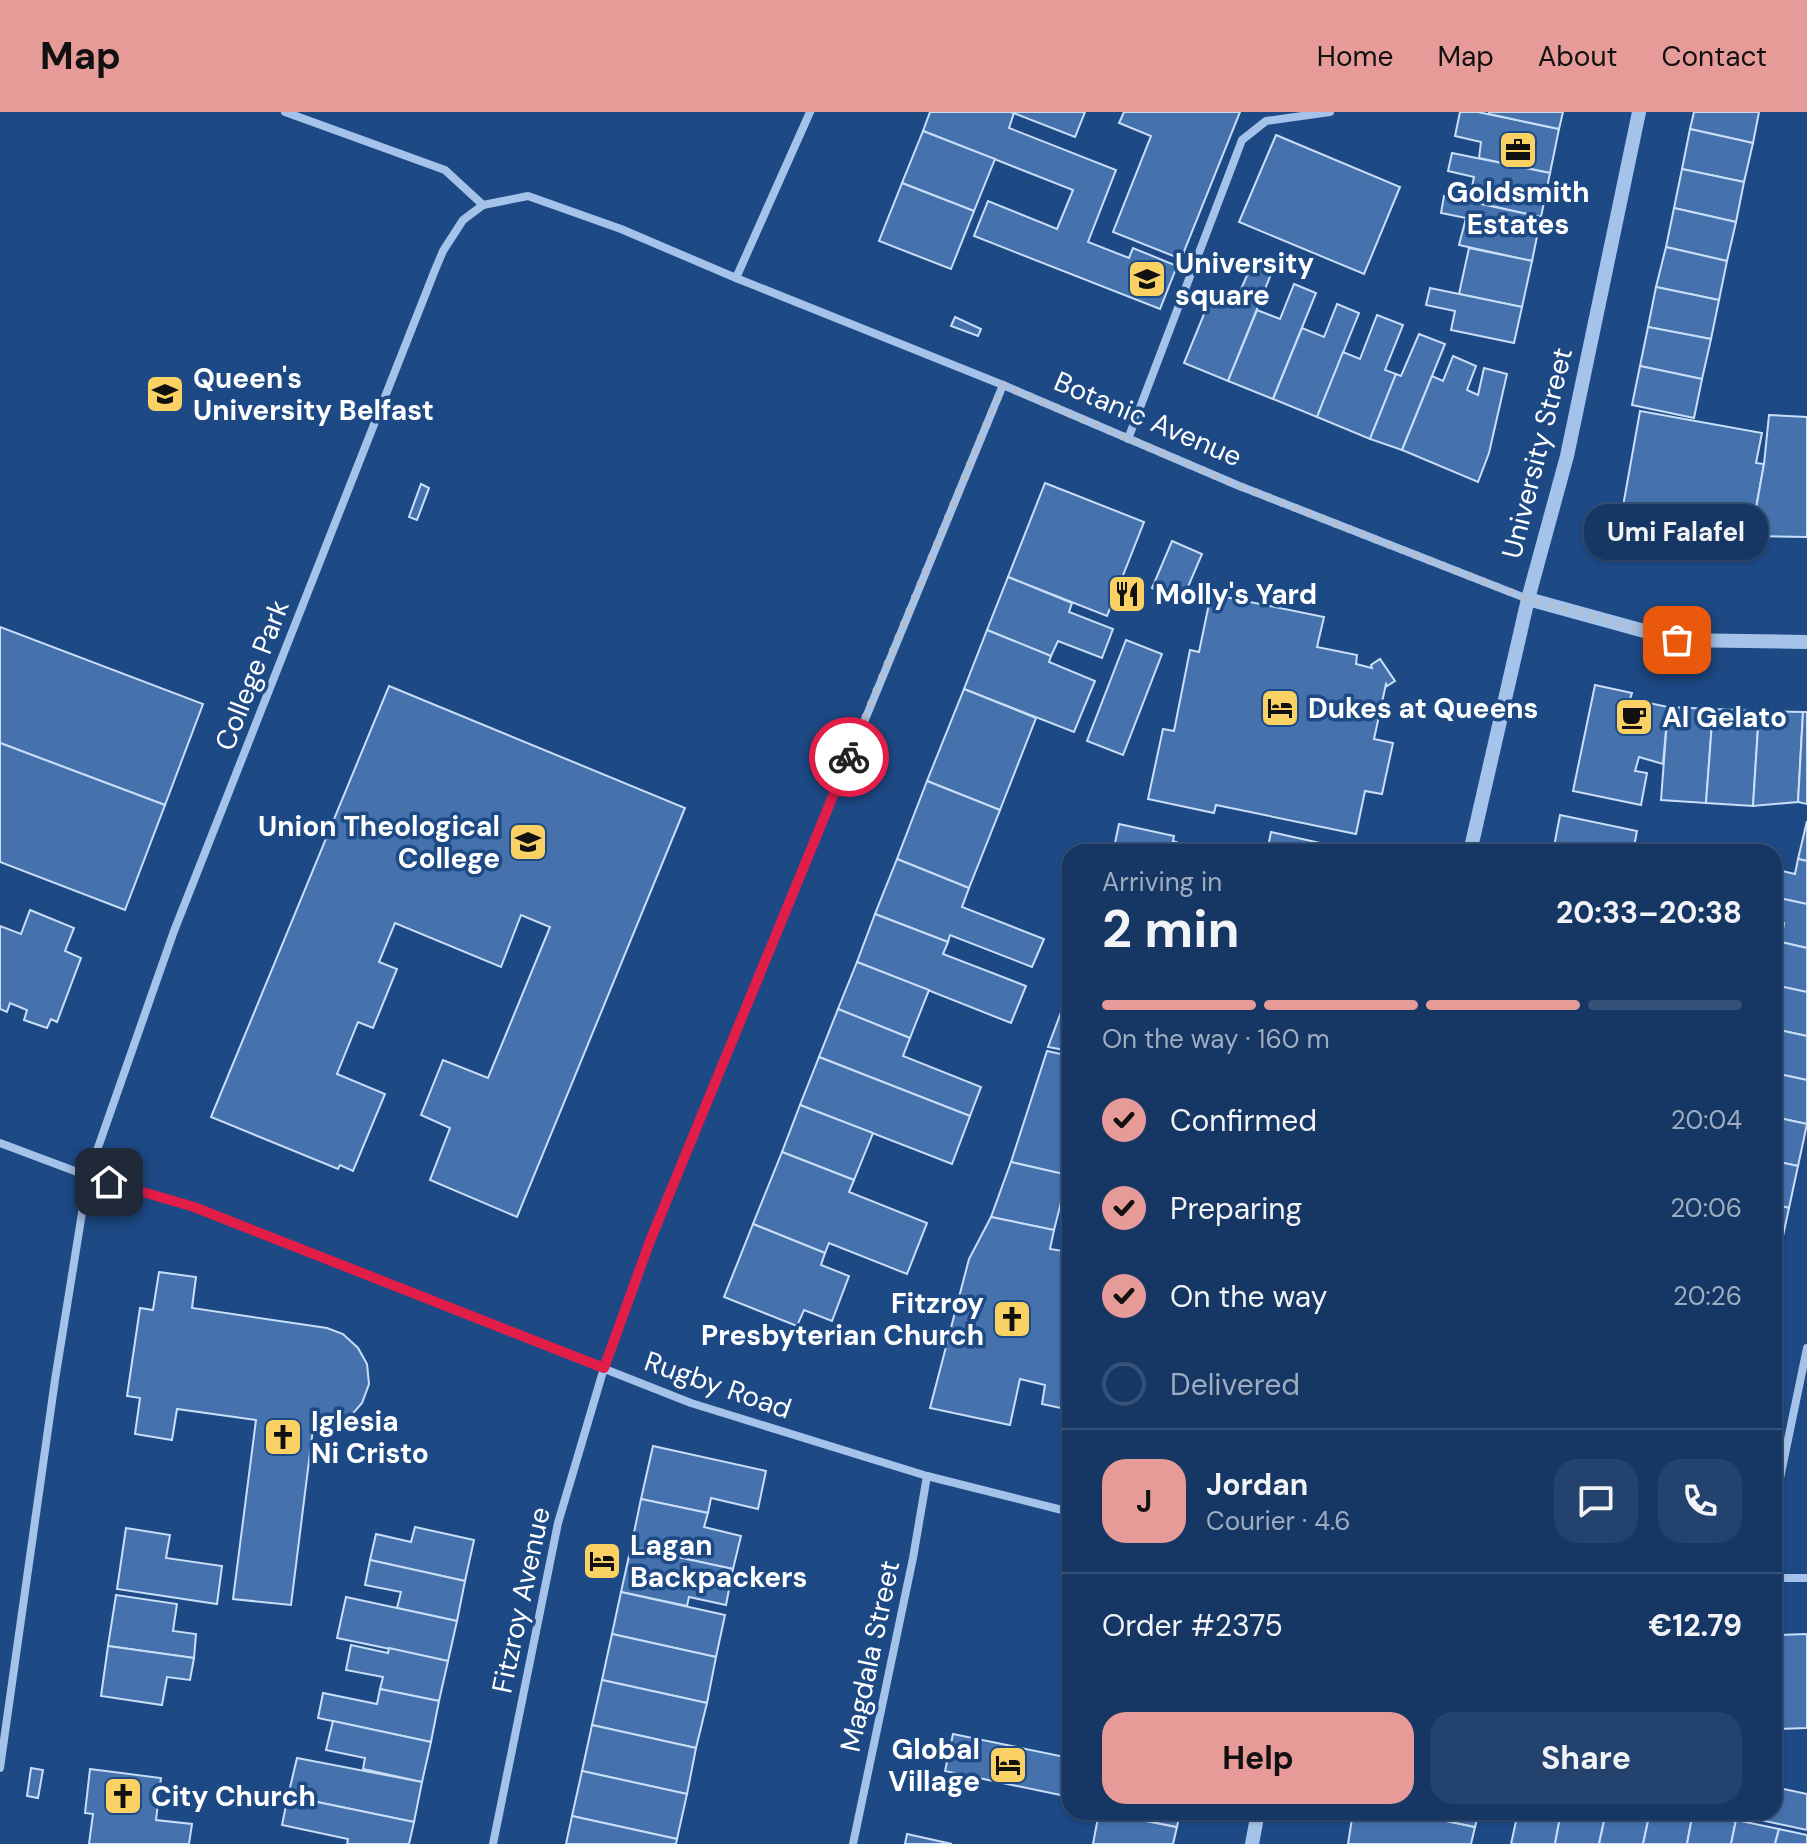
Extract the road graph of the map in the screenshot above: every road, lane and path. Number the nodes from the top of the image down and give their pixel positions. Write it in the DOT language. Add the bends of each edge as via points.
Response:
graph roads {
  1 [pos="285,112"];
  2 [pos="810,112"];
  3 [pos="1330,112"];
  4 [pos="1639,112"];
  5 [pos="483,205"];
  6 [pos="736,278"];
  7 [pos="1003,385"];
  8 [pos="1128,439"];
  9 [pos="1528,599"];
  10 [pos="1807,642"];
  11 [pos="1472,844"];
  12 [pos="0,1143"];
  13 [pos="88,1176"];
  14 [pos="1807,1348"];
  15 [pos="604,1368"];
  16 [pos="1782,1468"];
  17 [pos="927,1476"];
  18 [pos="1062,1510"];
  19 [pos="1782,1578"];
  20 [pos="1807,1578"];
  21 [pos="0,1768"];
  22 [pos="1256,1820"];
  23 [pos="493,1844"];
  24 [pos="853,1844"];
  25 [pos="1252,1844"];
  1 -- 5 [label="street" via="445,170"];
  2 -- 6 [label="street"];
  3 -- 8 [label="street" via="1266,121 1242,140"];
  4 -- 9 [label="street, University Street" via="1567,456"];
  5 -- 6 [label="street, Botanic Avenue" via="528,196"];
  5 -- 13 [label="street, College Park" via="463,220 435,270 174,931"];
  6 -- 7 [label="street, Botanic Avenue"];
  7 -- 8 [label="street, Botanic Avenue"];
  7 -- 15 [label="street, Fitzroy Avenue" via="650,1241"];
  8 -- 9 [label="street, Botanic Avenue"];
  9 -- 10 [label="street, Botanic Avenue" via="1677,640"];
  9 -- 11 [label="street, University Street"];
  12 -- 13 [label="street, Rugby Road"];
  13 -- 15 [label="street, Rugby Road" via="194,1207"];
  13 -- 21 [label="street, College Park"];
  14 -- 16 [label="street"];
  15 -- 17 [label="street, Rugby Road" via="691,1403"];
  15 -- 23 [label="street, Fitzroy Avenue" via="558,1523"];
  17 -- 18 [label="street, Rugby Road"];
  17 -- 24 [label="street, Magdala Street"];
  19 -- 20 [label="street"];
  22 -- 25 [label="street"];
}
